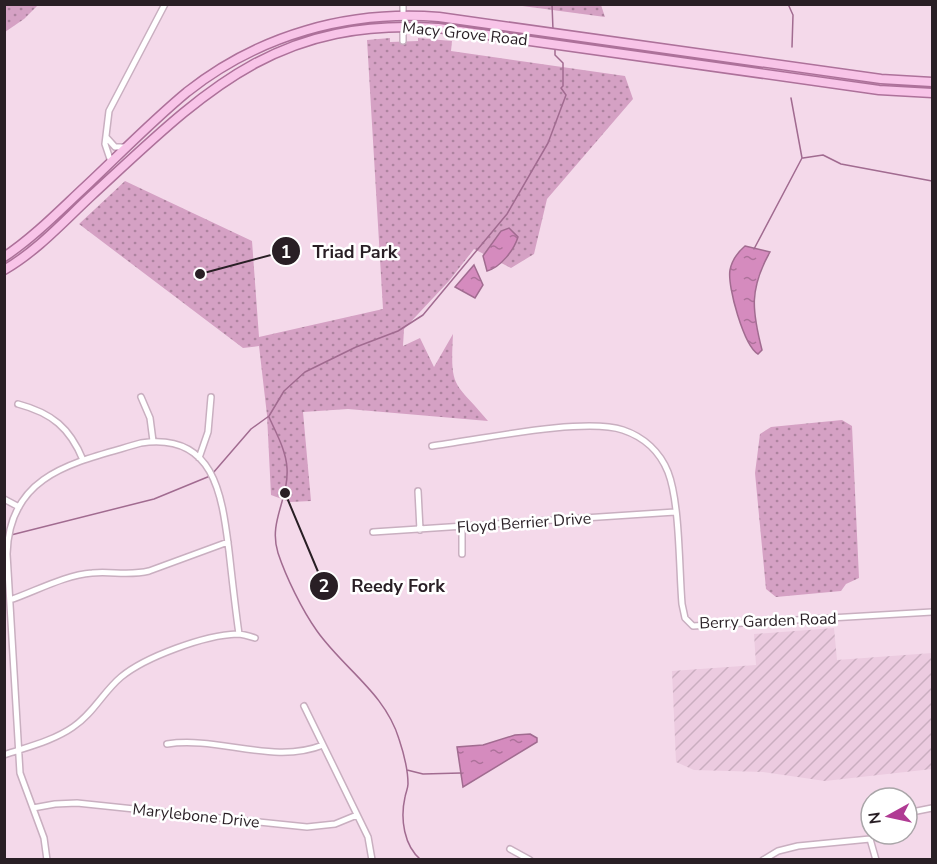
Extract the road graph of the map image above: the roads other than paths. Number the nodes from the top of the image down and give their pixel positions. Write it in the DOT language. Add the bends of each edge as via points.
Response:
graph roads {
  1 [pos="165,4"];
  2 [pos="403,4"];
  3 [pos="403,16"];
  4 [pos="494,25"];
  5 [pos="403,27"];
  6 [pos="327,36"];
  7 [pos="403,41"];
  8 [pos="861,77"];
  9 [pos="808,80"];
  10 [pos="933,82"];
  11 [pos="933,93"];
  12 [pos="175,103"];
  13 [pos="106,137"];
  14 [pos="127,147"];
  15 [pos="111,162"];
  16 [pos="125,165"];
  17 [pos="4,257"];
  18 [pos="4,270"];
  19 [pos="141,397"];
  20 [pos="211,397"];
  21 [pos="18,404"];
  22 [pos="153,441"];
  23 [pos="432,446"];
  24 [pos="199,458"];
  25 [pos="83,460"];
  26 [pos="418,491"];
  27 [pos="4,499"];
  28 [pos="19,507"];
  29 [pos="675,512"];
  30 [pos="462,527"];
  31 [pos="420,530"];
  32 [pos="373,532"];
  33 [pos="228,542"];
  34 [pos="462,554"];
  35 [pos="10,600"];
  36 [pos="933,612"];
  37 [pos="239,634"];
  38 [pos="255,638"];
  39 [pos="304,706"];
  40 [pos="167,744"];
  41 [pos="323,745"];
  42 [pos="18,750"];
  43 [pos="4,755"];
  44 [pos="33,808"];
  45 [pos="357,815"];
  46 [pos="859,840"];
  47 [pos="510,849"];
  48 [pos="47,860"];
  49 [pos="372,860"];
  50 [pos="530,860"];
  51 [pos="763,860"];
  1 -- 13 [label="street" via="112,104"];
  2 -- 3 [label="street"];
  3 -- 4 [label="main road, Macy Grove Road"];
  3 -- 6 [label="main road" via="397,21 372,23"];
  3 -- 12 [label="main road, Macy Grove Road" via="338,22 284,37 221,68"];
  4 -- 5 [label="main road" via="413,21"];
  4 -- 8 [label="main road, Macy Grove Road"];
  5 -- 6 [label="main road, Macy Grove Road"];
  5 -- 7 [label="street"];
  5 -- 9 [label="main road, Macy Grove Road" via="438,28"];
  6 -- 16 [label="main road, Macy Grove Road" via="276,53 227,78 193,102"];
  8 -- 9 [label="main road" via="857,81"];
  8 -- 10 [label="main road, Macy Grove Road"];
  9 -- 11 [label="main road, Macy Grove Road"];
  12 -- 14 [label="main road, Macy Grove Road"];
  12 -- 16 [label="main road" via="125,157"];
  13 -- 14 [label="street" via="115,147"];
  13 -- 15 [label="street"];
  14 -- 15 [label="main road, Macy Grove Road"];
  15 -- 17 [label="main road, Macy Grove Road"];
  16 -- 18 [label="main road, Macy Grove Road" via="39,245"];
  19 -- 22 [label="street" via="150,418"];
  20 -- 24 [label="street" via="208,432"];
  21 -- 25 [label="street" via="36,409 63,426"];
  22 -- 24 [label="street" via="176,445"];
  22 -- 25 [label="street"];
  23 -- 29 [label="street, Berry Garden Road" via="581,427 623,430 646,442 663,460 673,487"];
  24 -- 33 [label="street" via="220,491"];
  25 -- 28 [label="street" via="40,480"];
  26 -- 31 [label="street"];
  27 -- 28 [label="street"];
  28 -- 35 [label="street" via="7,543"];
  29 -- 30 [label="street, Floyd Berrier Drive"];
  29 -- 36 [label="street, Berry Garden Road" via="682,604 685,618 693,626"];
  30 -- 31 [label="street, Floyd Berrier Drive"];
  30 -- 34 [label="street"];
  31 -- 32 [label="street, Floyd Berrier Drive"];
  33 -- 35 [label="street" via="149,571 78,575"];
  33 -- 37 [label="street"];
  35 -- 42 [label="street"];
  37 -- 38 [label="street"];
  37 -- 42 [label="street" via="213,638 141,664 115,682 72,728"];
  39 -- 41 [label="street"];
  40 -- 41 [label="street" via="193,742 287,753"];
  41 -- 45 [label="street"];
  42 -- 43 [label="street"];
  42 -- 44 [label="street" via="22,782"];
  44 -- 45 [label="street, Marylebone Drive" via="77,803 307,827 335,824"];
  44 -- 48 [label="street"];
  45 -- 49 [label="street" via="368,837"];
  46 -- 51 [label="street" via="798,846"];
  47 -- 50 [label="street"];
}
